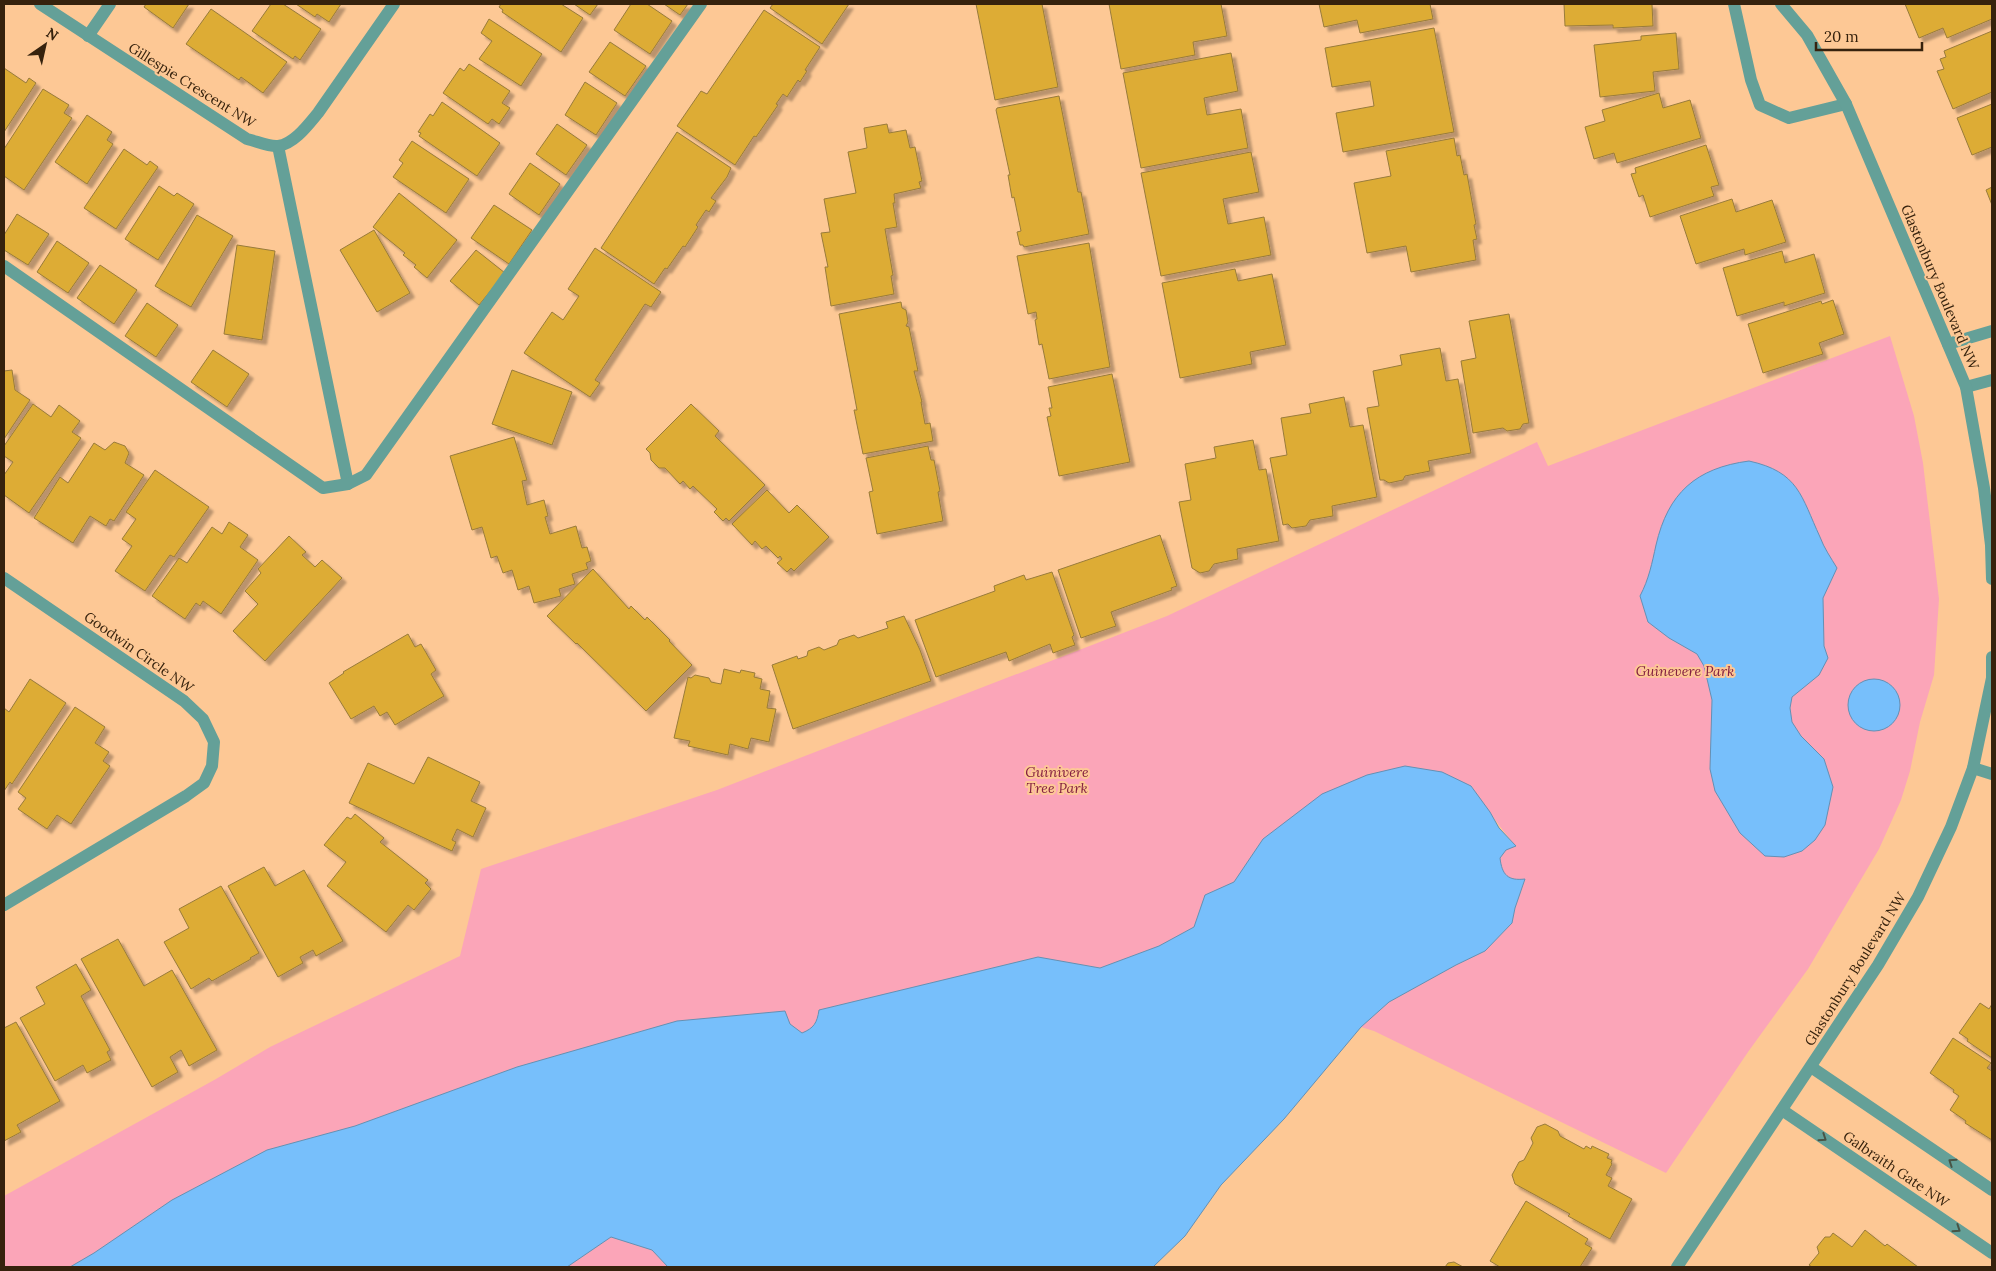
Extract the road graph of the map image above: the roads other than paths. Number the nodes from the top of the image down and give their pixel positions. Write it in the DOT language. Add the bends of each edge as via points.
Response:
graph roads {
  1 [pos="40,4"];
  2 [pos="110,4"];
  3 [pos="394,4"];
  4 [pos="701,4"];
  5 [pos="1734,4"];
  6 [pos="1781,4"];
  7 [pos="88,36"];
  8 [pos="1846,104"];
  9 [pos="278,146"];
  10 [pos="4,266"];
  11 [pos="1992,331"];
  12 [pos="1948,344"];
  13 [pos="1992,380"];
  14 [pos="1966,387"];
  15 [pos="348,484"];
  16 [pos="4,578"];
  17 [pos="1992,579"];
  18 [pos="1992,658"];
  19 [pos="1990,700"];
  20 [pos="1973,768"];
  21 [pos="1992,774"];
  22 [pos="4,905"];
  23 [pos="1811,1067"];
  24 [pos="1782,1110"];
  25 [pos="1992,1190"];
  26 [pos="1992,1253"];
  27 [pos="1677,1267"];
  1 -- 7 [label="street, Gillespie Crescent NW"];
  2 -- 7 [label="street"];
  3 -- 9 [label="street" via="318,114 292,139"];
  4 -- 15 [label="street" via="366,475"];
  5 -- 8 [label="street" via="1760,105 1789,118"];
  6 -- 8 [label="street, Glastonbury Boulevard NW" via="1807,35"];
  7 -- 9 [label="street, Gillespie Crescent NW" via="247,139"];
  8 -- 12 [label="street, Glastonbury Boulevard NW"];
  9 -- 15 [label="street"];
  10 -- 15 [label="street" via="323,488"];
  11 -- 12 [label="street"];
  12 -- 14 [label="street, Glastonbury Boulevard NW"];
  13 -- 14 [label="street"];
  14 -- 17 [label="street, Glastonbury Boulevard NW" via="1984,488"];
  16 -- 22 [label="street, Goodwin Circle NW" via="184,701 203,719 214,742 212,766 198,787"];
  18 -- 19 [label="street, Glastonbury Boulevard NW"];
  19 -- 20 [label="street, Glastonbury Boulevard NW"];
  20 -- 21 [label="street"];
  20 -- 23 [label="street, Glastonbury Boulevard NW" via="1951,827 1918,897"];
  23 -- 24 [label="street, Glastonbury Boulevard NW"];
  25 -- 23 [label="street, one-way"];
  24 -- 26 [label="street, Galbraith Gate NW, one-way"];
  24 -- 27 [label="street, Glastonbury Boulevard NW"];
}
